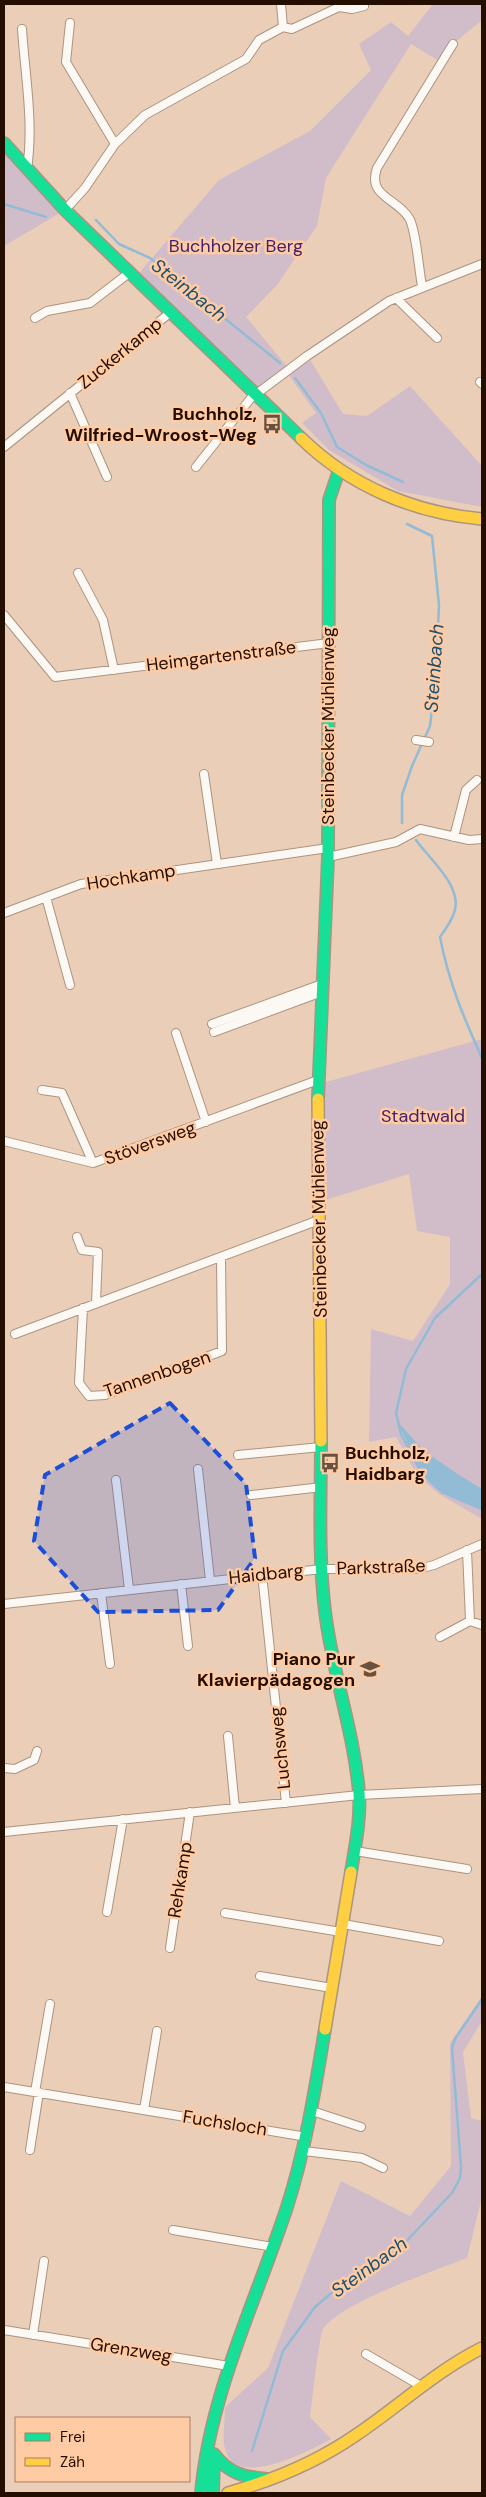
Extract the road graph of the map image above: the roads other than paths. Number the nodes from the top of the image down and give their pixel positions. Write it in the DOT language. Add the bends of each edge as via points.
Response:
graph roads {
  1 [pos="281,4"];
  2 [pos="364,6"];
  3 [pos="70,23"];
  4 [pos="283,27"];
  5 [pos="22,29"];
  6 [pos="453,44"];
  7 [pos="4,143"];
  8 [pos="115,144"];
  9 [pos="26,170"];
  10 [pos="65,210"];
  11 [pos="482,264"];
  12 [pos="129,273"];
  13 [pos="422,286"];
  14 [pos="396,298"];
  15 [pos="171,312"];
  16 [pos="35,318"];
  17 [pos="437,338"];
  18 [pos="70,393"];
  19 [pos="255,394"];
  20 [pos="4,446"];
  21 [pos="196,467"];
  22 [pos="338,470"];
  23 [pos="107,477"];
  24 [pos="482,518"];
  25 [pos="78,573"];
  26 [pos="4,615"];
  27 [pos="328,643"];
  28 [pos="114,670"];
  29 [pos="416,740"];
  30 [pos="429,742"];
  31 [pos="204,774"];
  32 [pos="477,780"];
  33 [pos="454,837"];
  34 [pos="482,839"];
  35 [pos="328,853"];
  36 [pos="217,864"];
  37 [pos="46,897"];
  38 [pos="4,913"];
  39 [pos="70,985"];
  40 [pos="322,988"];
  41 [pos="213,1028"];
  42 [pos="176,1033"];
  43 [pos="318,1080"];
  44 [pos="42,1090"];
  45 [pos="206,1122"];
  46 [pos="4,1142"];
  47 [pos="93,1163"];
  48 [pos="319,1220"];
  49 [pos="77,1237"];
  50 [pos="221,1257"];
  51 [pos="96,1303"];
  52 [pos="82,1308"];
  53 [pos="15,1334"];
  54 [pos="321,1447"];
  55 [pos="238,1455"];
  56 [pos="198,1469"];
  57 [pos="116,1480"];
  58 [pos="322,1487"];
  59 [pos="251,1495"];
  60 [pos="482,1544"];
  61 [pos="467,1550"];
  62 [pos="322,1568"];
  63 [pos="262,1574"];
  64 [pos="210,1580"];
  65 [pos="180,1584"];
  66 [pos="129,1589"];
  67 [pos="101,1593"];
  68 [pos="4,1604"];
  69 [pos="470,1621"];
  70 [pos="482,1626"];
  71 [pos="440,1637"];
  72 [pos="188,1646"];
  73 [pos="110,1664"];
  74 [pos="228,1736"];
  75 [pos="37,1751"];
  76 [pos="4,1768"];
  77 [pos="482,1789"];
  78 [pos="359,1795"];
  79 [pos="286,1803"];
  80 [pos="235,1808"];
  81 [pos="190,1812"];
  82 [pos="123,1819"];
  83 [pos="4,1832"];
  84 [pos="354,1852"];
  85 [pos="468,1869"];
  86 [pos="107,1912"];
  87 [pos="226,1913"];
  88 [pos="342,1928"];
  89 [pos="439,1941"];
  90 [pos="170,1948"];
  91 [pos="260,1976"];
  92 [pos="332,1988"];
  93 [pos="50,2004"];
  94 [pos="157,2031"];
  95 [pos="4,2087"];
  96 [pos="37,2092"];
  97 [pos="144,2110"];
  98 [pos="312,2111"];
  99 [pos="361,2127"];
  100 [pos="307,2136"];
  101 [pos="30,2150"];
  102 [pos="304,2152"];
  103 [pos="383,2168"];
  104 [pos="173,2230"];
  105 [pos="273,2247"];
  106 [pos="44,2261"];
  107 [pos="4,2330"];
  108 [pos="33,2335"];
  109 [pos="482,2348"];
  110 [pos="366,2354"];
  111 [pos="229,2366"];
  112 [pos="421,2386"];
  113 [pos="212,2430"];
  114 [pos="214,2454"];
  115 [pos="272,2479"];
  116 [pos="201,2493"];
  117 [pos="213,2493"];
  118 [pos="228,2493"];
  1 -- 4 [label="street"];
  2 -- 4 [label="street" via="352,9 339,7 292,29"];
  3 -- 8 [label="street" via="66,62"];
  4 -- 8 [label="street" via="259,40 246,59 145,115"];
  5 -- 9 [label="street" via="29,134"];
  6 -- 13 [label="street" via="376,168 373,178 376,188 410,219"];
  7 -- 9 [label="street"];
  8 -- 10 [label="street" via="85,188"];
  9 -- 10 [label="street"];
  10 -- 12 [label="street"];
  11 -- 13 [label="street"];
  12 -- 15 [label="street"];
  12 -- 16 [label="street" via="90,303 47,311"];
  13 -- 14 [label="street"];
  14 -- 17 [label="street"];
  14 -- 19 [label="street"];
  15 -- 18 [label="street, Zuckerkamp"];
  15 -- 19 [label="street"];
  18 -- 20 [label="street, Zuckerkamp"];
  18 -- 23 [label="street, Zuckerkamp"];
  19 -- 21 [label="street"];
  19 -- 22 [label="street" via="309,448"];
  22 -- 24 [label="street" via="397,502 436,514"];
  22 -- 27 [label="street, Steinbecker Mühlenweg" via="329,500"];
  25 -- 28 [label="street" via="103,620"];
  26 -- 28 [label="street, Heimgartenstraße" via="56,677"];
  27 -- 28 [label="street, Heimgartenstraße"];
  27 -- 35 [label="street, Steinbecker Mühlenweg"];
  29 -- 30 [label="street"];
  31 -- 36 [label="street"];
  32 -- 33 [label="street" via="466,790"];
  33 -- 34 [label="street, Hochkamp"];
  33 -- 35 [label="street, Hochkamp" via="420,830 396,842"];
  35 -- 36 [label="street, Hochkamp"];
  35 -- 40 [label="street, Steinbecker Mühlenweg"];
  36 -- 37 [label="street, Hochkamp" via="81,884"];
  37 -- 38 [label="street, Hochkamp"];
  37 -- 39 [label="street"];
  40 -- 41 [label="street"];
  40 -- 43 [label="street, Steinbecker Mühlenweg"];
  42 -- 45 [label="street, Stöversweg"];
  43 -- 45 [label="street, Stöversweg"];
  43 -- 48 [label="street, Steinbecker Mühlenweg"];
  44 -- 47 [label="street, Stöversweg" via="62,1093"];
  45 -- 47 [label="street, Stöversweg"];
  46 -- 47 [label="street, Stöversweg"];
  48 -- 50 [label="street"];
  48 -- 54 [label="street, Steinbecker Mühlenweg"];
  49 -- 51 [label="street" via="82,1250 98,1252"];
  50 -- 51 [label="street"];
  50 -- 52 [label="street, Tannenbogen" via="222,1351 105,1395 89,1396 80,1383"];
  51 -- 52 [label="street"];
  52 -- 53 [label="street"];
  54 -- 55 [label="street"];
  54 -- 58 [label="street, Steinbecker Mühlenweg"];
  56 -- 64 [label="street, Haidbarg"];
  57 -- 66 [label="street"];
  58 -- 59 [label="street"];
  58 -- 62 [label="street, Steinbecker Mühlenweg"];
  60 -- 61 [label="street, Parkstraße"];
  61 -- 62 [label="street, Parkstraße" via="434,1565 418,1568"];
  61 -- 69 [label="street"];
  62 -- 63 [label="street, Haidbarg"];
  62 -- 78 [label="street, Steinbecker Mühlenweg" via="325,1612 353,1746"];
  63 -- 64 [label="street, Haidbarg"];
  63 -- 79 [label="street, Luchsweg"];
  64 -- 65 [label="street, Haidbarg"];
  65 -- 66 [label="street, Haidbarg"];
  65 -- 72 [label="street"];
  66 -- 67 [label="street, Haidbarg"];
  67 -- 68 [label="street, Haidbarg"];
  67 -- 73 [label="street"];
  69 -- 70 [label="street"];
  69 -- 71 [label="street"];
  74 -- 80 [label="street"];
  75 -- 76 [label="street" via="34,1760 15,1769"];
  77 -- 78 [label="street"];
  78 -- 79 [label="street"];
  78 -- 84 [label="street, Steinbecker Mühlenweg"];
  79 -- 80 [label="street"];
  80 -- 81 [label="street"];
  81 -- 82 [label="street"];
  81 -- 90 [label="street, Rehkamp"];
  82 -- 83 [label="street"];
  82 -- 86 [label="street"];
  84 -- 85 [label="street"];
  84 -- 88 [label="street, Steinbecker Mühlenweg"];
  87 -- 88 [label="street"];
  88 -- 89 [label="street"];
  88 -- 92 [label="street, Steinbecker Mühlenweg"];
  91 -- 92 [label="street"];
  92 -- 98 [label="street, Steinbecker Mühlenweg"];
  93 -- 96 [label="street"];
  94 -- 97 [label="street"];
  95 -- 96 [label="street, Fuchsloch"];
  96 -- 97 [label="street, Fuchsloch"];
  96 -- 101 [label="street"];
  97 -- 100 [label="street, Fuchsloch"];
  98 -- 99 [label="street"];
  98 -- 100 [label="street, Steinbecker Mühlenweg"];
  100 -- 102 [label="street, Steinbecker Mühlenweg"];
  102 -- 103 [label="street" via="362,2158"];
  102 -- 105 [label="street, Steinbecker Mühlenweg"];
  104 -- 105 [label="street"];
  105 -- 111 [label="street, Steinbecker Mühlenweg"];
  106 -- 108 [label="street"];
  107 -- 108 [label="street, Grenzweg"];
  108 -- 111 [label="street, Grenzweg"];
  109 -- 112 [label="street"];
  110 -- 112 [label="street"];
  111 -- 113 [label="street, Steinbecker Mühlenweg"];
  112 -- 115 [label="street" via="334,2450"];
  113 -- 114 [label="street, Steinbecker Mühlenweg"];
  113 -- 116 [label="street, Steinbecker Mühlenweg"];
  114 -- 115 [label="street" via="231,2473"];
  114 -- 117 [label="street, Steinbecker Mühlenweg"];
  115 -- 118 [label="street"];
}
